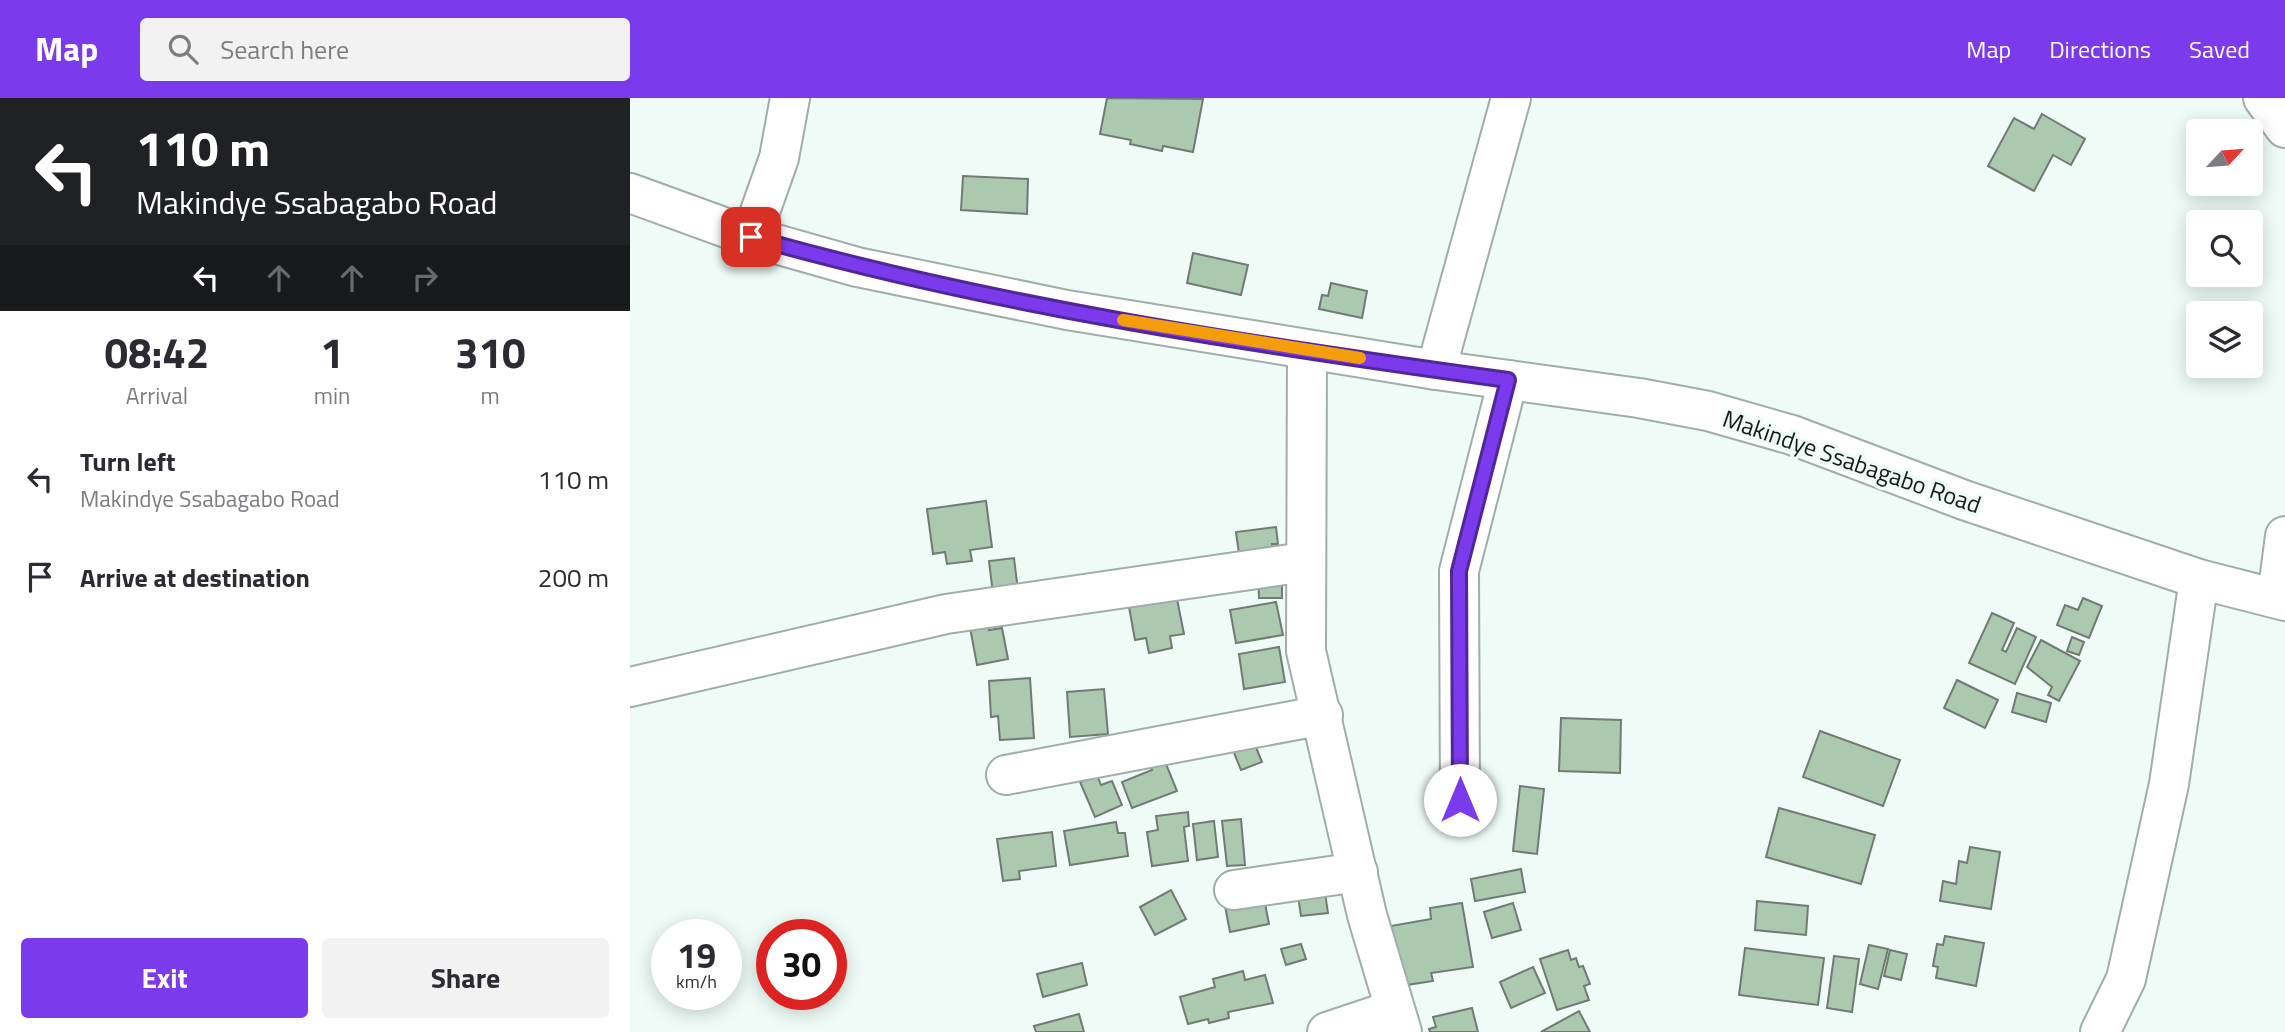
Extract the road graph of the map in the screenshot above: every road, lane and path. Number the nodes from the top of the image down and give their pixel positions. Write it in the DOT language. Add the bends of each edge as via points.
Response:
graph roads {
  1 [pos="790,98"];
  2 [pos="1511,98"];
  3 [pos="2263,98"];
  4 [pos="2285,128"];
  5 [pos="630,194"];
  6 [pos="751,237"];
  7 [pos="1307,349"];
  8 [pos="1436,370"];
  9 [pos="1508,380"];
  10 [pos="2285,536"];
  11 [pos="1305,562"];
  12 [pos="2199,579"];
  13 [pos="2281,600"];
  14 [pos="630,687"];
  15 [pos="1323,715"];
  16 [pos="1006,775"];
  17 [pos="1460,800"];
  18 [pos="1358,872"];
  19 [pos="1234,890"];
  20 [pos="1398,1021"];
  21 [pos="1327,1032"];
  22 [pos="2100,1032"];
  1 -- 6 [label="street" via="779,158"];
  2 -- 8 [label="street"];
  3 -- 4 [label="street"];
  5 -- 6 [label="street, Makindye Ssabagabo Road"];
  6 -- 7 [label="street, Makindye Ssabagabo Road" via="857,267 1054,308"];
  7 -- 8 [label="street, Makindye Ssabagabo Road"];
  7 -- 11 [label="street"];
  8 -- 9 [label="street, Makindye Ssabagabo Road"];
  9 -- 12 [label="street, Makindye Ssabagabo Road" via="1708,411 1791,435"];
  9 -- 17 [label="street" via="1459,571"];
  10 -- 13 [label="street"];
  11 -- 14 [label="street" via="946,614"];
  11 -- 15 [label="street" via="1306,651"];
  12 -- 13 [label="street, Makindye Ssabagabo Road"];
  12 -- 22 [label="street" via="2169,784 2126,979"];
  15 -- 16 [label="street"];
  15 -- 18 [label="street"];
  18 -- 19 [label="street"];
  18 -- 20 [label="street"];
  20 -- 21 [label="street"];
}
